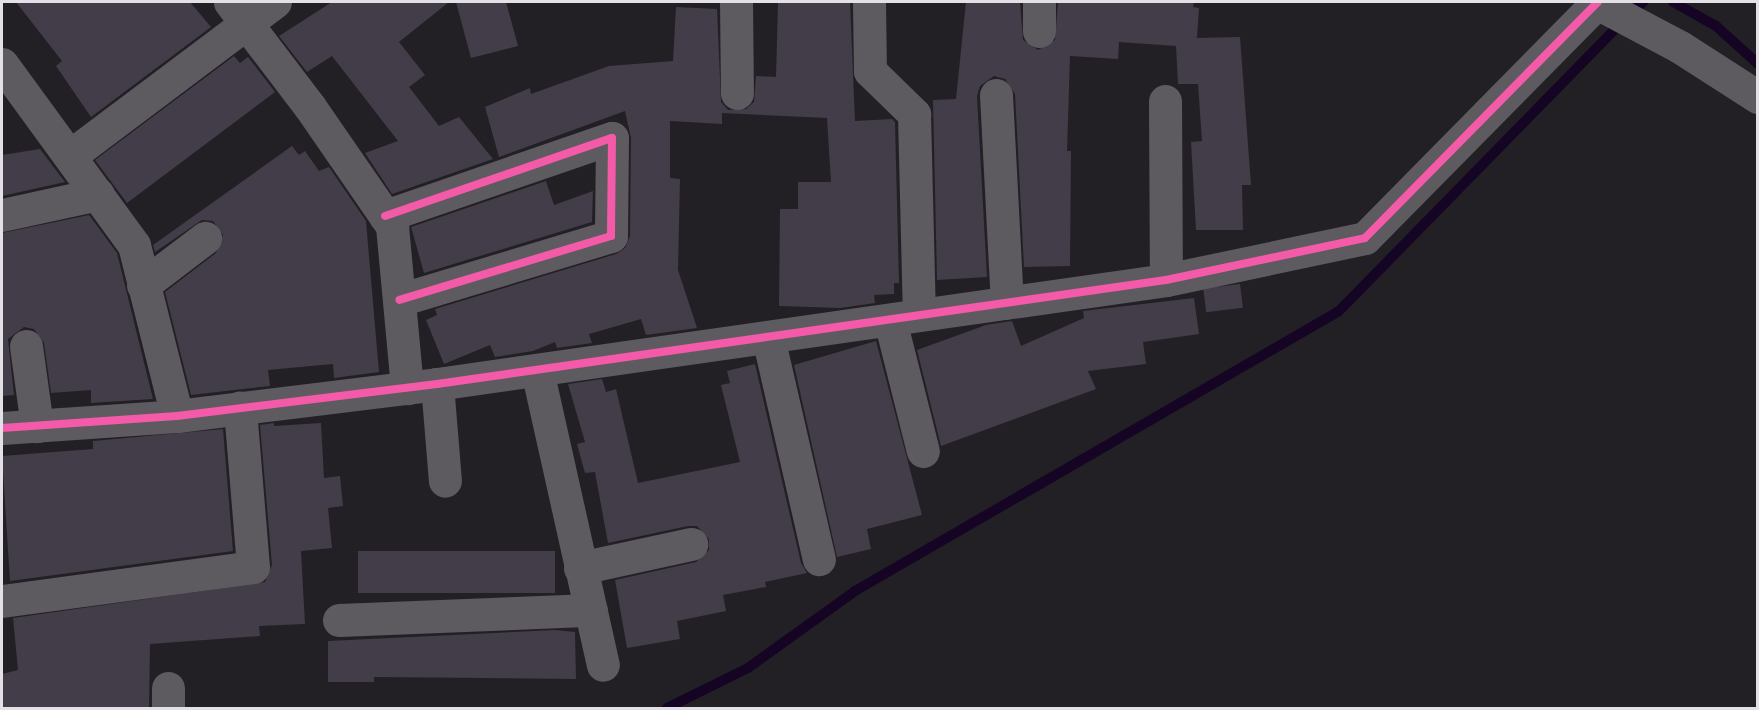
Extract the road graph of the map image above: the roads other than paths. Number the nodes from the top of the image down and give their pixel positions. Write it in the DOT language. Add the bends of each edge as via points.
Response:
graph roads {
  1 [pos="275,2"];
  2 [pos="736,2"];
  3 [pos="869,2"];
  4 [pos="1597,2"];
  5 [pos="239,13"];
  6 [pos="2,64"];
  7 [pos="737,93"];
  8 [pos="996,95"];
  9 [pos="1758,97"];
  10 [pos="1165,101"];
  11 [pos="71,154"];
  12 [pos="98,194"];
  13 [pos="2,215"];
  14 [pos="385,216"];
  15 [pos="205,238"];
  16 [pos="1166,280"];
  17 [pos="144,285"];
  18 [pos="399,300"];
  19 [pos="1006,303"];
  20 [pos="905,318"];
  21 [pos="768,337"];
  22 [pos="26,346"];
  23 [pos="537,370"];
  24 [pos="422,386"];
  25 [pos="240,408"];
  26 [pos="177,416"];
  27 [pos="37,426"];
  28 [pos="2,428"];
  29 [pos="923,451"];
  30 [pos="446,481"];
  31 [pos="691,544"];
  32 [pos="819,559"];
  33 [pos="580,567"];
  34 [pos="2,601"];
  35 [pos="591,610"];
  36 [pos="339,620"];
  37 [pos="603,664"];
  1 -- 5 [label="street"];
  2 -- 7 [label="street"];
  3 -- 20 [label="street" via="870,71 914,114"];
  4 -- 9 [label="street" via="1680,47"];
  4 -- 16 [label="street" via="1365,238"];
  5 -- 11 [label="street"];
  5 -- 14 [label="street"];
  6 -- 11 [label="street"];
  8 -- 19 [label="street"];
  10 -- 16 [label="street"];
  11 -- 12 [label="street"];
  12 -- 13 [label="street"];
  12 -- 17 [label="street" via="134,245"];
  14 -- 18 [label="street" via="392,226"];
  14 -- 18 [label="street" via="612,138 611,236"];
  15 -- 17 [label="street"];
  16 -- 19 [label="street"];
  17 -- 26 [label="street"];
  18 -- 24 [label="street"];
  19 -- 20 [label="street"];
  20 -- 21 [label="street"];
  20 -- 29 [label="street"];
  21 -- 23 [label="street"];
  21 -- 32 [label="street"];
  22 -- 27 [label="street"];
  23 -- 24 [label="street"];
  23 -- 33 [label="street"];
  24 -- 25 [label="street"];
  24 -- 30 [label="street"];
  25 -- 26 [label="street"];
  25 -- 34 [label="street" via="253,567"];
  26 -- 27 [label="street"];
  27 -- 28 [label="street"];
  31 -- 33 [label="street"];
  33 -- 35 [label="street"];
  35 -- 36 [label="street"];
  35 -- 37 [label="street"];
}
